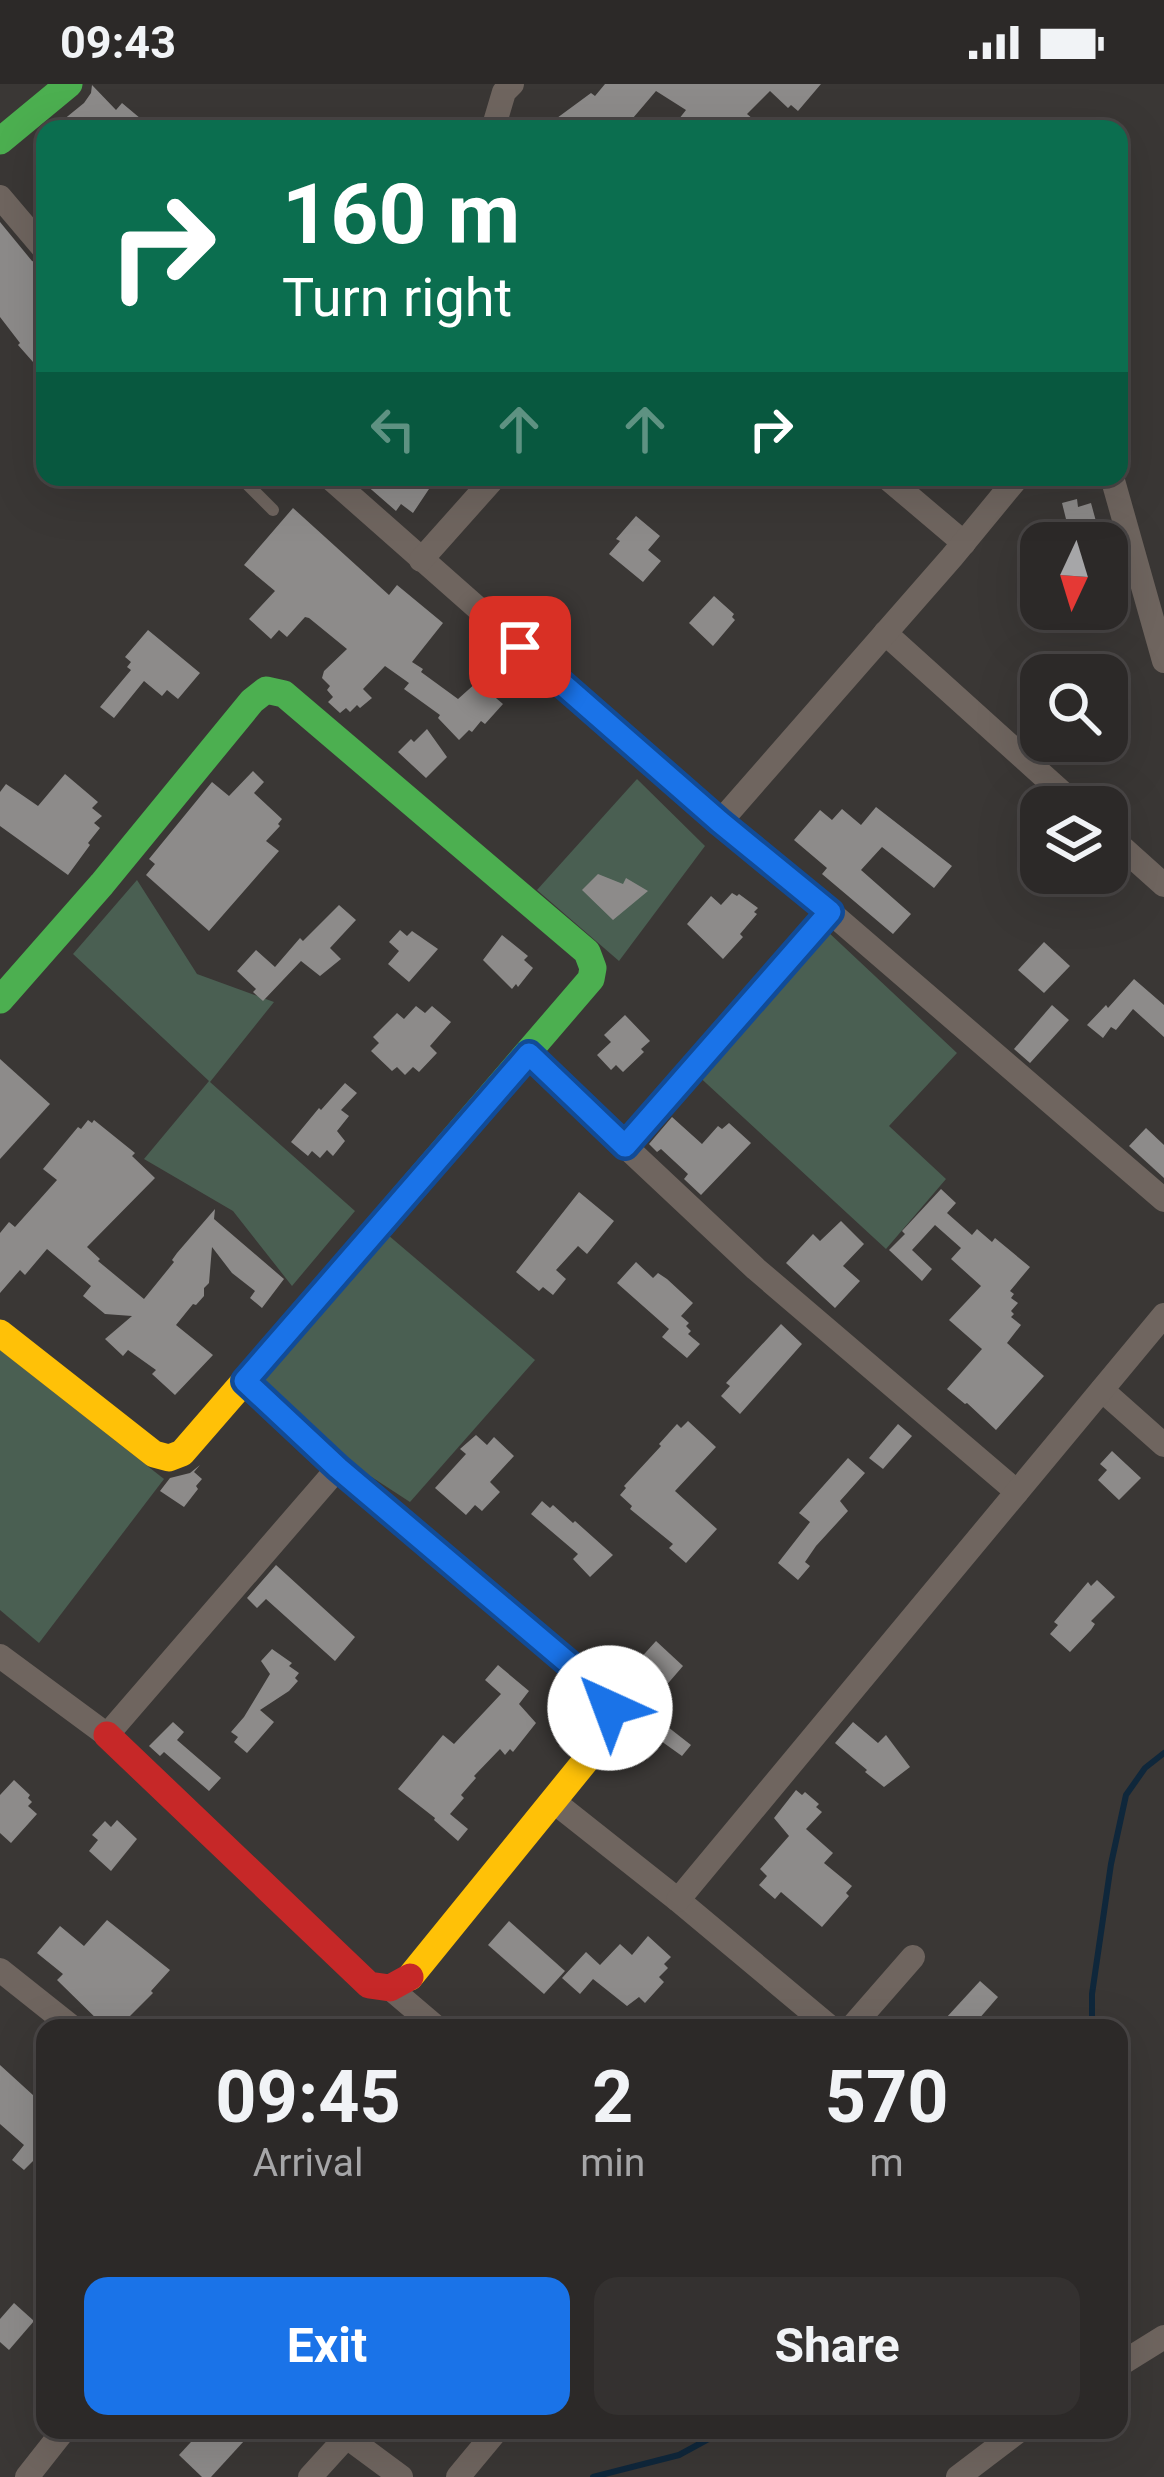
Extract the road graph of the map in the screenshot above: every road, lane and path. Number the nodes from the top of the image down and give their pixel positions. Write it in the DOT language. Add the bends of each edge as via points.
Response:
graph roads {
  1 [pos="68,84"];
  2 [pos="512,84"];
  3 [pos="497,120"];
  4 [pos="0,141"];
  5 [pos="0,196"];
  6 [pos="36,242"];
  7 [pos="249,486"];
  8 [pos="339,486"];
  9 [pos="487,486"];
  10 [pos="897,486"];
  11 [pos="1011,486"];
  12 [pos="1115,486"];
  13 [pos="273,510"];
  14 [pos="964,543"];
  15 [pos="421,560"];
  16 [pos="885,633"];
  17 [pos="1164,661"];
  18 [pos="1055,786"];
  19 [pos="720,822"];
  20 [pos="1128,853"];
  21 [pos="1164,885"];
  22 [pos="830,912"];
  23 [pos="0,1000"];
  24 [pos="529,1054"];
  25 [pos="625,1146"];
  26 [pos="1164,1200"];
  27 [pos="1164,1315"];
  28 [pos="0,1334"];
  29 [pos="245,1381"];
  30 [pos="1102,1390"];
  31 [pos="1164,1445"];
  32 [pos="338,1468"];
  33 [pos="1017,1492"];
  34 [pos="9,1663"];
  35 [pos="0,1692"];
  36 [pos="107,1736"];
  37 [pos="554,1801"];
  38 [pos="679,1900"];
  39 [pos="913,1957"];
  40 [pos="0,1970"];
  41 [pos="390,1988"];
  42 [pos="62,2019"];
  43 [pos="426,2019"];
  44 [pos="820,2019"];
  45 [pos="859,2019"];
  46 [pos="1164,2337"];
  47 [pos="1128,2359"];
  48 [pos="57,2439"];
  49 [pos="341,2439"];
  50 [pos="351,2439"];
  51 [pos="490,2439"];
  52 [pos="1008,2439"];
  53 [pos="28,2477"];
  54 [pos="310,2477"];
  55 [pos="400,2477"];
  56 [pos="458,2477"];
  57 [pos="958,2477"];
  1 -- 4 [label="street"];
  2 -- 3 [label="street"];
  5 -- 6 [label="street"];
  7 -- 13 [label="lane"];
  8 -- 15 [label="street"];
  9 -- 15 [label="street"];
  10 -- 14 [label="street"];
  11 -- 14 [label="street"];
  12 -- 17 [label="street"];
  14 -- 16 [label="street"];
  15 -- 19 [label="street"];
  16 -- 18 [label="street"];
  16 -- 19 [label="street"];
  19 -- 22 [label="street"];
  20 -- 21 [label="street"];
  22 -- 25 [label="street"];
  22 -- 26 [label="street"];
  23 -- 24 [label="street" via="266,690 284,694 587,952 591,979"];
  24 -- 25 [label="street"];
  24 -- 29 [label="street"];
  25 -- 33 [label="street"];
  27 -- 30 [label="street"];
  28 -- 29 [label="street" via="169,1458 182,1454"];
  29 -- 32 [label="street"];
  30 -- 31 [label="street"];
  30 -- 33 [label="street"];
  32 -- 36 [label="street"];
  32 -- 37 [label="street" via="599,1689 610,1708 609,1732"];
  33 -- 38 [label="street"];
  34 -- 35 [label="street"];
  34 -- 36 [label="street"];
  36 -- 41 [label="street" via="369,1984"];
  37 -- 38 [label="street"];
  37 -- 41 [label="street" via="410,1977"];
  38 -- 44 [label="street"];
  39 -- 45 [label="street"];
  40 -- 42 [label="street"];
  41 -- 43 [label="street"];
  46 -- 47 [label="street"];
  48 -- 53 [label="street"];
  49 -- 54 [label="street"];
  50 -- 55 [label="street"];
  51 -- 56 [label="street"];
  52 -- 57 [label="street"];
}
